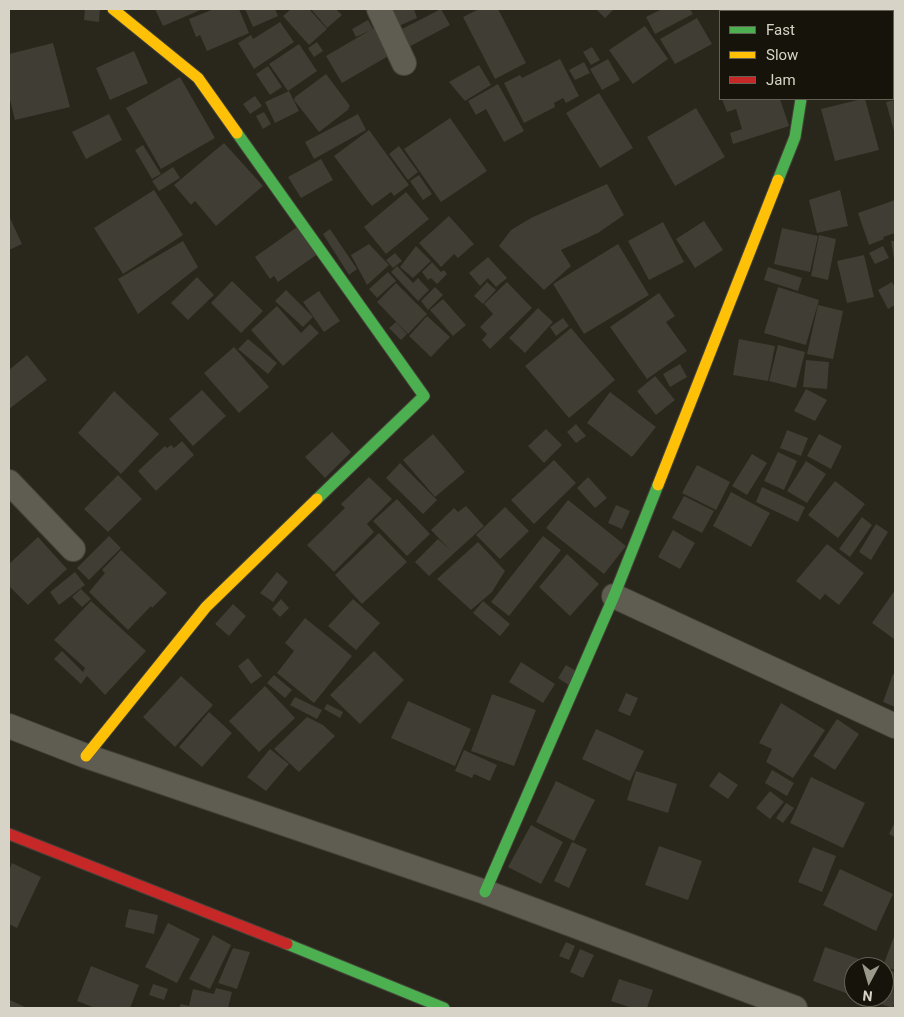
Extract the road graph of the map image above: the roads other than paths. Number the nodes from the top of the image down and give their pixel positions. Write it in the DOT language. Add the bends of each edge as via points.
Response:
graph roads {
  1 [pos="113,9"];
  2 [pos="379,9"];
  3 [pos="404,63"];
  4 [pos="801,100"];
  5 [pos="9,482"];
  6 [pos="73,549"];
  7 [pos="614,596"];
  8 [pos="9,726"];
  9 [pos="895,726"];
  10 [pos="86,756"];
  11 [pos="9,834"];
  12 [pos="485,892"];
  13 [pos="444,1008"];
  14 [pos="795,1008"];
  1 -- 10 [label="street" via="198,78 424,396 206,607"];
  2 -- 3 [label="street"];
  4 -- 7 [label="street" via="795,137"];
  5 -- 6 [label="street"];
  7 -- 9 [label="street"];
  7 -- 12 [label="street"];
  8 -- 10 [label="street"];
  10 -- 12 [label="street"];
  11 -- 13 [label="street"];
  12 -- 14 [label="street"];
}
